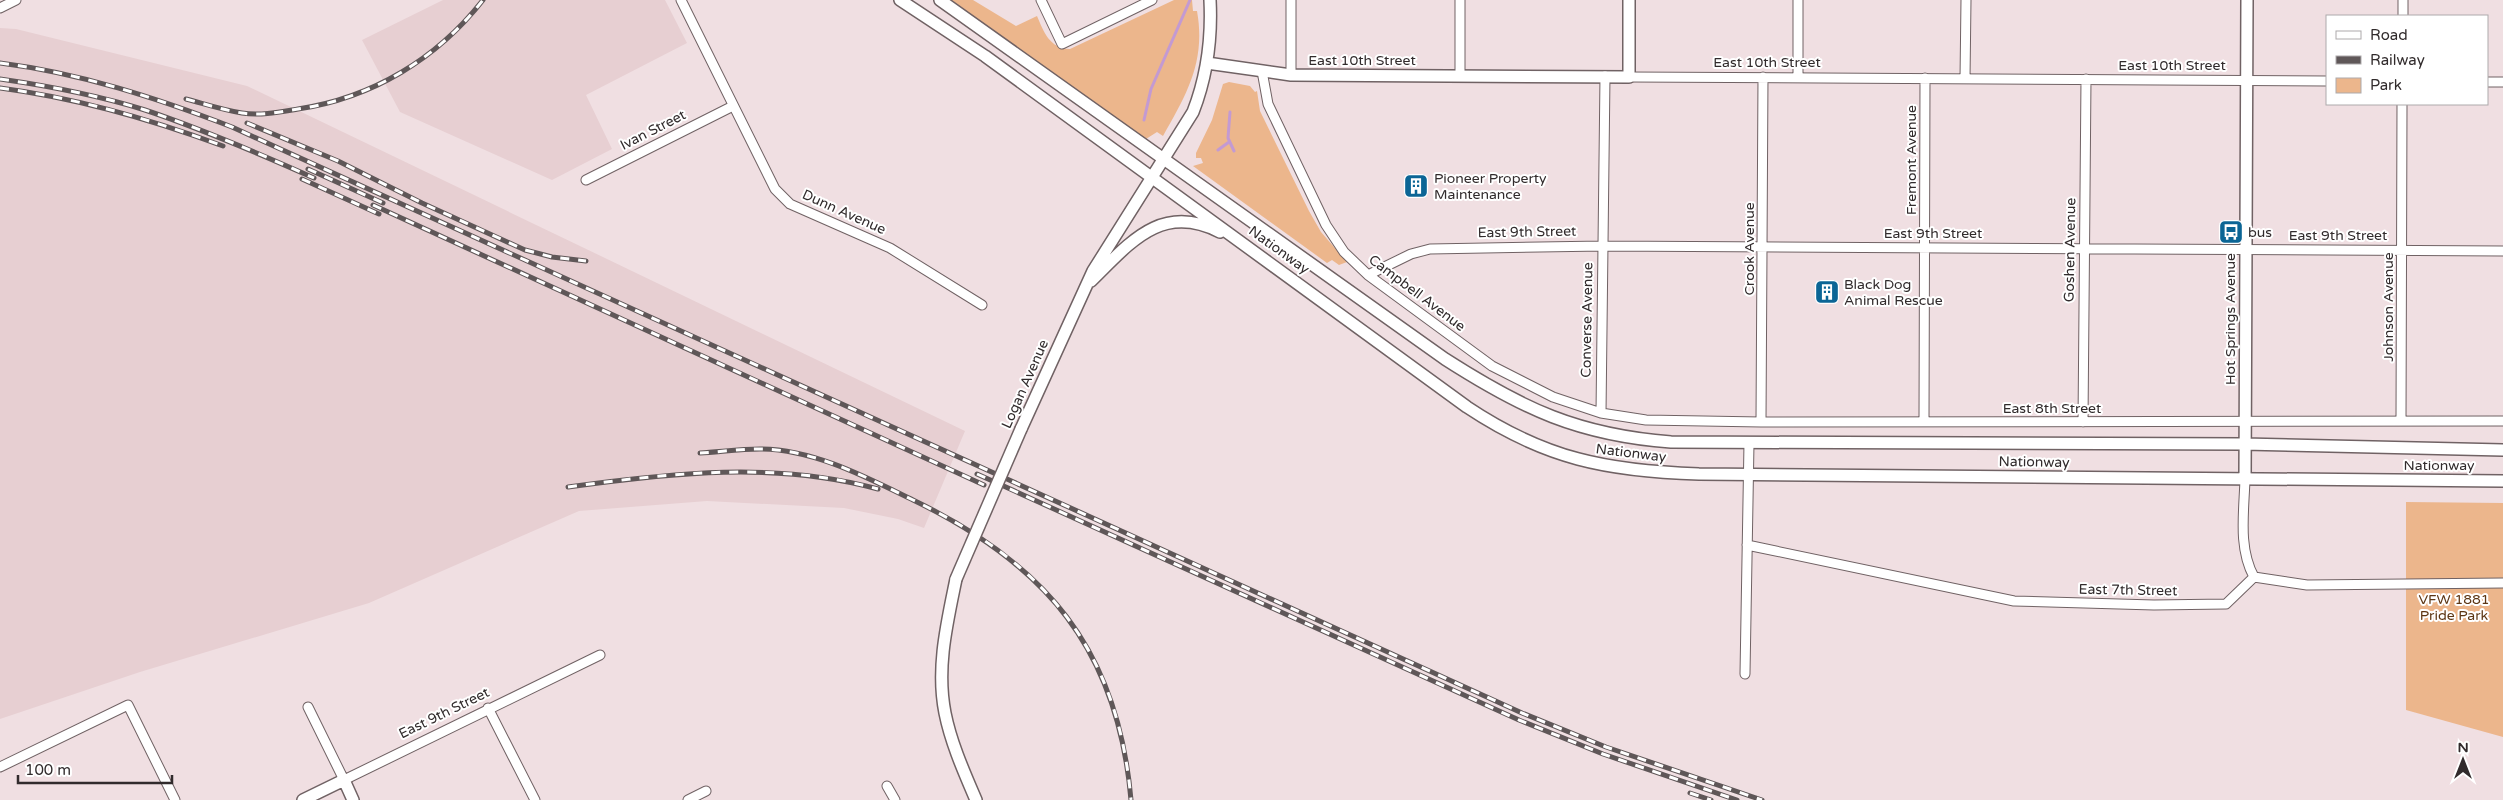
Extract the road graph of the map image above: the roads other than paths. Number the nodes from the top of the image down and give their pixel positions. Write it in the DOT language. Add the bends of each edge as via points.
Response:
graph roads {
  1 [pos="16,0"];
  2 [pos="681,0"];
  3 [pos="900,0"];
  4 [pos="940,0"];
  5 [pos="1040,0"];
  6 [pos="1152,0"];
  7 [pos="1210,0"];
  8 [pos="1291,0"];
  9 [pos="1460,0"];
  10 [pos="1629,0"];
  11 [pos="1798,0"];
  12 [pos="1966,0"];
  13 [pos="2247,0"];
  14 [pos="2403,0"];
  15 [pos="0,8"];
  16 [pos="2403,15"];
  17 [pos="1207,63"];
  18 [pos="1262,71"];
  19 [pos="1291,75"];
  20 [pos="1460,76"];
  21 [pos="1604,76"];
  22 [pos="1628,77"];
  23 [pos="1764,77"];
  24 [pos="1798,78"];
  25 [pos="1925,78"];
  26 [pos="1965,78"];
  27 [pos="2086,79"];
  28 [pos="2246,80"];
  29 [pos="2326,81"];
  30 [pos="2488,82"];
  31 [pos="2503,82"];
  32 [pos="2402,105"];
  33 [pos="733,106"];
  34 [pos="1165,160"];
  35 [pos="1153,177"];
  36 [pos="586,180"];
  37 [pos="1603,246"];
  38 [pos="1763,247"];
  39 [pos="1250,248"];
  40 [pos="1924,248"];
  41 [pos="2084,249"];
  42 [pos="2246,250"];
  43 [pos="2402,250"];
  44 [pos="2503,251"];
  45 [pos="1368,275"];
  46 [pos="1085,287"];
  47 [pos="982,305"];
  48 [pos="1601,413"];
  49 [pos="2245,421"];
  50 [pos="2401,421"];
  51 [pos="2503,421"];
  52 [pos="1761,422"];
  53 [pos="1924,422"];
  54 [pos="2083,422"];
  55 [pos="1749,443"];
  56 [pos="2244,444"];
  57 [pos="2503,450"];
  58 [pos="1749,475"];
  59 [pos="2245,479"];
  60 [pos="2503,481"];
  61 [pos="1747,546"];
  62 [pos="2254,577"];
  63 [pos="2503,583"];
  64 [pos="600,655"];
  65 [pos="1744,674"];
  66 [pos="308,708"];
  67 [pos="488,708"];
  68 [pos="0,767"];
  69 [pos="344,780"];
  70 [pos="887,786"];
  71 [pos="706,791"];
  72 [pos="175,800"];
  73 [pos="303,800"];
  74 [pos="354,800"];
  75 [pos="535,800"];
  76 [pos="688,800"];
  77 [pos="895,800"];
  78 [pos="976,800"];
  1 -- 15 [label="street"];
  2 -- 33 [label="street, Dunn Avenue"];
  3 -- 35 [label="main road, Nationway" via="986,56"];
  4 -- 34 [label="main road, Nationway"];
  5 -- 6 [label="street" via="1062,44"];
  7 -- 17 [label="main road, Logan Avenue"];
  8 -- 19 [label="street"];
  9 -- 20 [label="street"];
  10 -- 22 [label="main road"];
  11 -- 24 [label="street"];
  12 -- 26 [label="street"];
  13 -- 28 [label="main road, Hot Springs Avenue"];
  14 -- 16 [label="street"];
  17 -- 18 [label="main road, East 10th Street"];
  17 -- 34 [label="main road, Logan Avenue" via="1193,112"];
  18 -- 19 [label="main road, East 10th Street"];
  18 -- 45 [label="street, Campbell Avenue" via="1268,104 1326,226 1344,252"];
  19 -- 20 [label="main road, East 10th Street"];
  20 -- 21 [label="main road, East 10th Street"];
  21 -- 22 [label="main road, East 10th Street"];
  21 -- 37 [label="street, Converse Avenue"];
  22 -- 23 [label="street, East 10th Street"];
  23 -- 24 [label="street, East 10th Street"];
  23 -- 38 [label="street, Crook Avenue"];
  24 -- 25 [label="street, East 10th Street"];
  25 -- 26 [label="street, East 10th Street"];
  25 -- 40 [label="street, Fremont Avenue"];
  26 -- 27 [label="street, East 10th Street"];
  27 -- 28 [label="street, East 10th Street"];
  27 -- 41 [label="street, Goshen Avenue"];
  28 -- 29 [label="street, East 10th Street"];
  28 -- 42 [label="main road, Hot Springs Avenue"];
  30 -- 31 [label="street"];
  32 -- 43 [label="street, Johnson Avenue"];
  33 -- 36 [label="street, Ivan Street"];
  33 -- 47 [label="street, Dunn Avenue" via="769,181 790,204 890,248"];
  34 -- 35 [label="main road, Logan Avenue"];
  34 -- 55 [label="main road, Nationway" via="1415,339 1530,408 1579,427 1624,437 1671,442"];
  35 -- 39 [label="main road, Nationway"];
  35 -- 46 [label="main road, Logan Avenue" via="1110,241"];
  37 -- 38 [label="street, East 9th Street"];
  37 -- 45 [label="street, East 9th Street" via="1430,249 1411,254"];
  37 -- 48 [label="street, Converse Avenue"];
  38 -- 40 [label="street, East 9th Street"];
  38 -- 52 [label="street, Crook Avenue"];
  39 -- 46 [label="main road" via="1205,225 1185,222 1163,224 1132,241"];
  39 -- 58 [label="main road, Nationway" via="1467,407 1542,448 1577,460 1623,469"];
  40 -- 41 [label="street, East 9th Street"];
  40 -- 53 [label="street, Fremont Avenue"];
  41 -- 42 [label="street, East 9th Street"];
  41 -- 54 [label="street, Goshen Avenue"];
  42 -- 43 [label="street, East 9th Street"];
  42 -- 49 [label="main road, Hot Springs Avenue"];
  43 -- 44 [label="street, East 9th Street"];
  43 -- 50 [label="street, Johnson Avenue"];
  45 -- 48 [label="street, Campbell Avenue" via="1492,366 1553,397"];
  46 -- 78 [label="main road, Logan Avenue, bridge" via="956,579 943,652 943,698 958,758"];
  48 -- 52 [label="street, East 8th Street" via="1646,420"];
  49 -- 50 [label="street, East 8th Street"];
  49 -- 54 [label="street, East 8th Street"];
  49 -- 56 [label="main road, Hot Springs Avenue"];
  50 -- 51 [label="street, East 8th Street"];
  52 -- 53 [label="street, East 8th Street"];
  53 -- 54 [label="street, East 8th Street"];
  55 -- 56 [label="main road, Nationway"];
  55 -- 58 [label="street"];
  56 -- 57 [label="main road, Nationway"];
  56 -- 59 [label="main road, Hot Springs Avenue"];
  58 -- 59 [label="main road, Nationway"];
  58 -- 61 [label="street"];
  59 -- 60 [label="main road, Nationway"];
  59 -- 62 [label="street, Hot Springs Avenue" via="2246,563"];
  61 -- 62 [label="street, East 7th Street" via="2014,601 2226,604"];
  61 -- 65 [label="street"];
  62 -- 63 [label="street" via="2307,585"];
  64 -- 67 [label="street, East 9th Street"];
  66 -- 69 [label="street"];
  67 -- 69 [label="street, East 9th Street"];
  67 -- 75 [label="street"];
  68 -- 72 [label="street" via="128,705"];
  69 -- 73 [label="main road, East 9th Street"];
  69 -- 74 [label="main road"];
  70 -- 77 [label="street"];
  71 -- 76 [label="street"];
}
